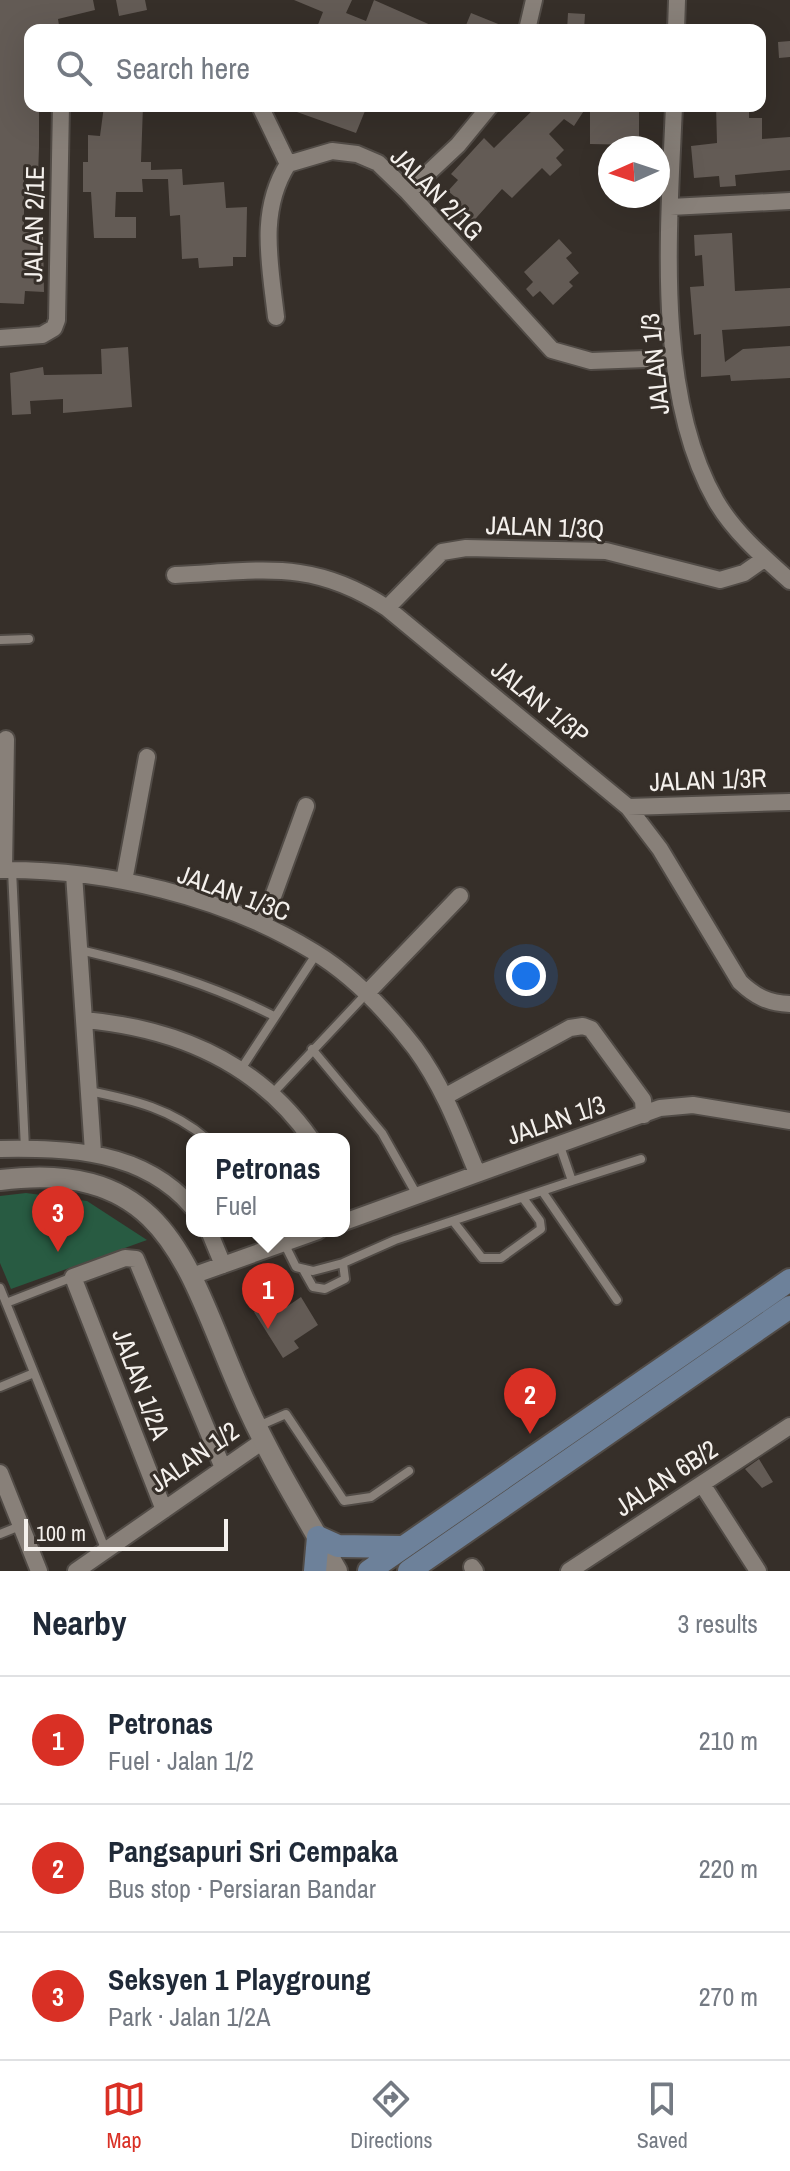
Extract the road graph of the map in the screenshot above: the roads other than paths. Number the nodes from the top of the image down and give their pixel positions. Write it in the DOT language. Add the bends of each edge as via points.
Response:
graph roads {
  1 [pos="534,0"];
  2 [pos="677,0"];
  3 [pos="528,24"];
  4 [pos="676,24"];
  5 [pos="61,112"];
  6 [pos="263,112"];
  7 [pos="485,112"];
  8 [pos="674,112"];
  9 [pos="288,164"];
  10 [pos="408,192"];
  11 [pos="790,201"];
  12 [pos="670,207"];
  13 [pos="276,317"];
  14 [pos="0,338"];
  15 [pos="673,358"];
  16 [pos="764,559"];
  17 [pos="175,575"];
  18 [pos="790,581"];
  19 [pos="387,608"];
  20 [pos="29,639"];
  21 [pos="0,640"];
  22 [pos="6,739"];
  23 [pos="147,757"];
  24 [pos="790,802"];
  25 [pos="306,806"];
  26 [pos="628,807"];
  27 [pos="5,870"];
  28 [pos="74,874"];
  29 [pos="124,881"];
  30 [pos="460,896"];
  31 [pos="263,924"];
  32 [pos="80,950"];
  33 [pos="317,953"];
  34 [pos="366,994"];
  35 [pos="790,1004"];
  36 [pos="274,1016"];
  37 [pos="84,1020"];
  38 [pos="312,1049"];
  39 [pos="241,1069"];
  40 [pos="89,1091"];
  41 [pos="272,1094"];
  42 [pos="446,1096"];
  43 [pos="644,1115"];
  44 [pos="790,1121"];
  45 [pos="200,1133"];
  46 [pos="306,1133"];
  47 [pos="560,1146"];
  48 [pos="0,1149"];
  49 [pos="25,1149"];
  50 [pos="93,1152"];
  51 [pos="641,1159"];
  52 [pos="477,1173"];
  53 [pos="0,1180"];
  54 [pos="572,1181"];
  55 [pos="542,1191"];
  56 [pos="417,1195"];
  57 [pos="523,1198"];
  58 [pos="186,1202"];
  59 [pos="350,1214"];
  60 [pos="453,1221"];
  61 [pos="211,1237"];
  62 [pos="281,1237"];
  63 [pos="343,1263"];
  64 [pos="223,1265"];
  65 [pos="304,1271"];
  66 [pos="192,1276"];
  67 [pos="73,1277"];
  68 [pos="790,1280"];
  69 [pos="0,1288"];
  70 [pos="617,1300"];
  71 [pos="6,1303"];
  72 [pos="790,1307"];
  73 [pos="34,1373"];
  74 [pos="0,1387"];
  75 [pos="790,1426"];
  76 [pos="260,1434"];
  77 [pos="223,1468"];
  78 [pos="409,1471"];
  79 [pos="0,1473"];
  80 [pos="702,1484"];
  81 [pos="164,1510"];
  82 [pos="20,1526"];
  83 [pos="0,1534"];
  84 [pos="318,1537"];
  85 [pos="403,1547"];
  86 [pos="106,1551"];
  87 [pos="39,1571"];
  88 [pos="76,1571"];
  89 [pos="315,1571"];
  90 [pos="337,1571"];
  91 [pos="369,1571"];
  92 [pos="409,1571"];
  93 [pos="569,1571"];
  94 [pos="758,1571"];
  1 -- 3 [label="street"];
  2 -- 4 [label="street"];
  5 -- 14 [label="street, JALAN 2/1E" via="57,320 42,335"];
  6 -- 9 [label="street"];
  7 -- 10 [label="street"];
  8 -- 12 [label="street, JALAN 1/3"];
  9 -- 10 [label="street, JALAN 2/1G" via="332,151 357,154 378,163"];
  9 -- 13 [label="street" via="277,181 267,230"];
  10 -- 15 [label="street, JALAN 2/1G" via="552,350 591,361"];
  11 -- 12 [label="street"];
  12 -- 15 [label="street, JALAN 1/3"];
  15 -- 16 [label="street, JALAN 1/3" via="688,436 701,472 717,503"];
  16 -- 18 [label="street, JALAN 1/3"];
  16 -- 19 [label="street, JALAN 1/3Q" via="744,573 720,580 606,551 466,548 442,552"];
  17 -- 19 [label="street, JALAN 1/3P" via="305,572 357,589"];
  19 -- 26 [label="street, JALAN 1/3P"];
  20 -- 21 [label="lane"];
  22 -- 27 [label="street"];
  23 -- 29 [label="street"];
  24 -- 26 [label="street, JALAN 1/3R"];
  25 -- 31 [label="street"];
  26 -- 35 [label="street, JALAN 1/3P" via="660,849 740,982 771,1003"];
  27 -- 28 [label="street, JALAN 1/3C"];
  27 -- 49 [label="lane"];
  28 -- 29 [label="street, JALAN 1/3C"];
  28 -- 32 [label="street"];
  29 -- 31 [label="street, JALAN 1/3C"];
  30 -- 34 [label="street"];
  31 -- 33 [label="street, JALAN 1/3C"];
  32 -- 36 [label="lane" via="176,973"];
  32 -- 37 [label="street"];
  33 -- 34 [label="street, JALAN 1/3C"];
  33 -- 36 [label="lane"];
  34 -- 38 [label="lane"];
  34 -- 42 [label="street, JALAN 1/3C" via="414,1048"];
  36 -- 39 [label="lane"];
  37 -- 39 [label="street" via="164,1033"];
  37 -- 40 [label="street"];
  38 -- 41 [label="lane"];
  38 -- 56 [label="lane" via="382,1133"];
  39 -- 41 [label="street"];
  40 -- 45 [label="lane" via="134,1100 183,1119"];
  40 -- 50 [label="street"];
  41 -- 46 [label="street"];
  42 -- 43 [label="street" via="581,1026 591,1029 643,1100"];
  42 -- 52 [label="street, JALAN 1/3C"];
  43 -- 44 [label="street, JALAN 1/3" via="685,1105"];
  43 -- 47 [label="street, JALAN 1/3"];
  47 -- 52 [label="street, JALAN 1/3"];
  47 -- 54 [label="lane"];
  48 -- 49 [label="street"];
  49 -- 50 [label="street"];
  50 -- 58 [label="street" via="148,1173"];
  51 -- 54 [label="lane"];
  52 -- 56 [label="street, JALAN 1/3"];
  53 -- 66 [label="street, JALAN 1/2" via="68,1177 122,1195 166,1232"];
  54 -- 55 [label="lane"];
  55 -- 57 [label="lane"];
  55 -- 70 [label="lane"];
  56 -- 59 [label="street, JALAN 1/3"];
  57 -- 60 [label="lane"];
  57 -- 60 [label="lane" via="541,1229 501,1258 482,1258"];
  60 -- 63 [label="lane"];
  61 -- 64 [label="street"];
  62 -- 64 [label="street"];
  62 -- 65 [label="lane" via="291,1261"];
  63 -- 65 [label="lane"];
  63 -- 65 [label="lane" via="345,1279 325,1289 313,1287"];
  64 -- 66 [label="street"];
  66 -- 76 [label="street, JALAN 1/2"];
  67 -- 71 [label="lane"];
  67 -- 77 [label="street" via="136,1259"];
  67 -- 81 [label="street, JALAN 1/2A"];
  68 -- 85 [label="main road"];
  69 -- 71 [label="lane"];
  71 -- 73 [label="lane"];
  72 -- 92 [label="main road"];
  73 -- 74 [label="lane"];
  73 -- 86 [label="lane"];
  75 -- 80 [label="street, JALAN 6B/2"];
  76 -- 77 [label="street, JALAN 1/2"];
  76 -- 78 [label="lane" via="286,1414 344,1501 371,1497"];
  76 -- 84 [label="street, JALAN 1/2"];
  77 -- 81 [label="street, JALAN 1/2"];
  79 -- 82 [label="street"];
  80 -- 93 [label="street, JALAN 6B/2"];
  80 -- 94 [label="street"];
  81 -- 86 [label="street, JALAN 1/2"];
  82 -- 83 [label="lane"];
  82 -- 87 [label="street"];
  84 -- 85 [label="main road" via="338,1546"];
  84 -- 89 [label="main road"];
  84 -- 90 [label="street, JALAN 1/2"];
  85 -- 91 [label="main road"];
  86 -- 88 [label="street, JALAN 1/2"];
}
